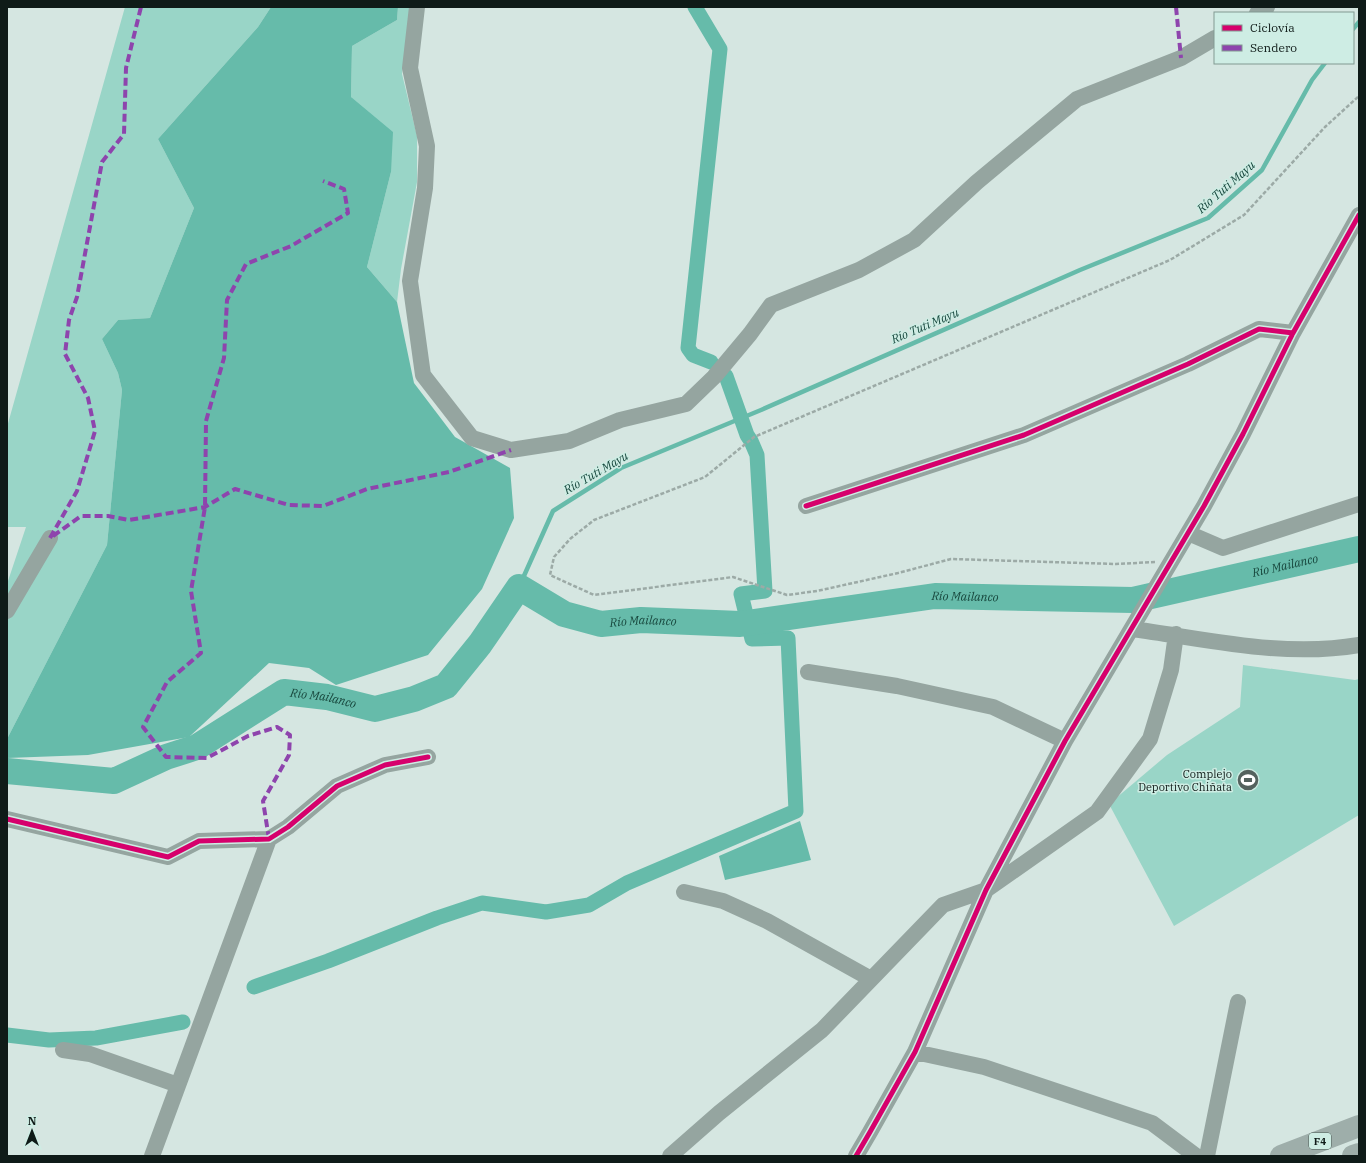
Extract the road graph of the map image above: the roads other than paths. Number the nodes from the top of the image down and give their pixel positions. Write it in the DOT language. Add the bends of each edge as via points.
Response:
graph roads {
  1 [pos="417,7"];
  2 [pos="1214,39"];
  3 [pos="1359,215"];
  4 [pos="1293,332"];
  5 [pos="1359,504"];
  6 [pos="806,506"];
  7 [pos="1188,533"];
  8 [pos="50,538"];
  9 [pos="7,611"];
  10 [pos="1132,629"];
  11 [pos="1176,634"];
  12 [pos="1359,645"];
  13 [pos="808,672"];
  14 [pos="1065,741"];
  15 [pos="428,756"];
  16 [pos="7,819"];
  17 [pos="269,839"];
  18 [pos="986,890"];
  19 [pos="684,892"];
  20 [pos="871,979"];
  21 [pos="1238,1002"];
  22 [pos="62,1050"];
  23 [pos="915,1052"];
  24 [pos="178,1085"];
  25 [pos="1359,1126"];
  26 [pos="1359,1154"];
  27 [pos="152,1156"];
  28 [pos="670,1156"];
  29 [pos="856,1156"];
  30 [pos="1196,1156"];
  31 [pos="1208,1156"];
  32 [pos="1281,1156"];
  33 [pos="1353,1156"];
  1 -- 2 [label="street" via="410,68 427,146 425,188 410,281 423,375 472,438 512,450 569,441 620,420 686,404 714,377 771,304 859,270 914,240 977,182 1077,99 1181,58"];
  3 -- 4 [label="street"];
  4 -- 6 [label="street" via="1259,329 1188,364 1024,435"];
  4 -- 7 [label="street" via="1243,434"];
  5 -- 7 [label="street" via="1223,548"];
  7 -- 10 [label="street"];
  8 -- 9 [label="street"];
  10 -- 11 [label="street"];
  10 -- 14 [label="street"];
  11 -- 12 [label="street" via="1294,650 1336,649"];
  11 -- 18 [label="street" via="1171,670 1150,739 1097,812"];
  13 -- 14 [label="street" via="897,686 993,707"];
  14 -- 18 [label="street"];
  15 -- 17 [label="street" via="386,765 337,786 288,827"];
  16 -- 17 [label="street" via="168,857 200,841"];
  17 -- 24 [label="street"];
  18 -- 20 [label="street" via="943,905"];
  18 -- 23 [label="street"];
  19 -- 20 [label="street" via="723,901 767,921"];
  20 -- 28 [label="street" via="822,1030"];
  21 -- 31 [label="street"];
  22 -- 24 [label="street" via="90,1054"];
  23 -- 29 [label="street"];
  23 -- 30 [label="street" via="984,1067 1152,1123"];
  24 -- 27 [label="street"];
  25 -- 32 [label="highway, F4"];
  26 -- 33 [label="highway"];
}
